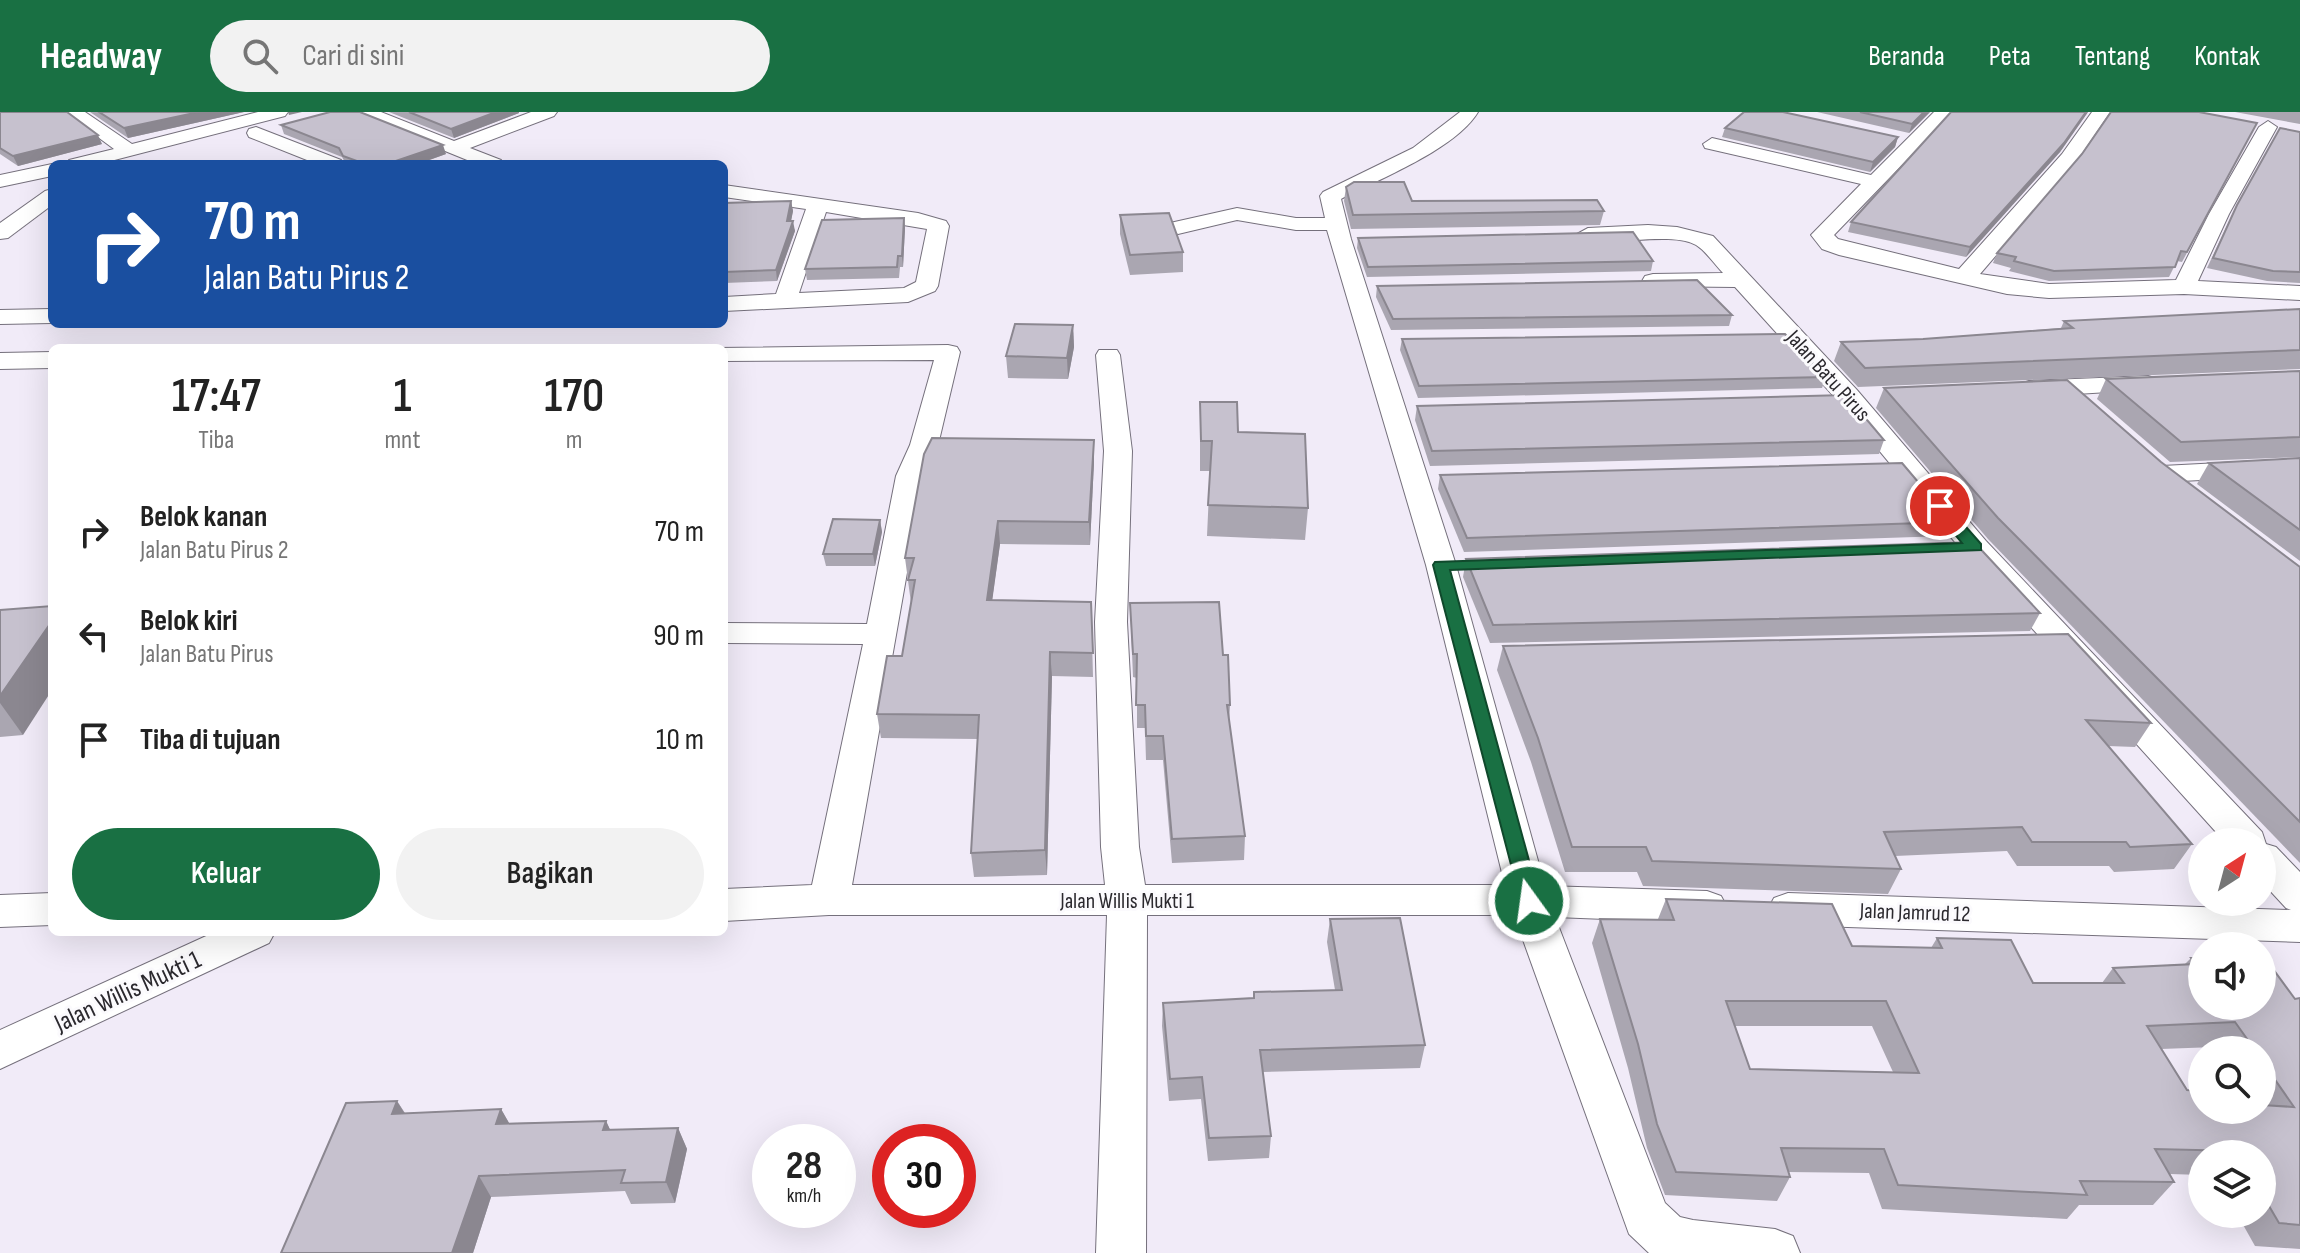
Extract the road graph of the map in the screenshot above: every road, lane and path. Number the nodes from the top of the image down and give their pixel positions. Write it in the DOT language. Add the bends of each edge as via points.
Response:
graph roads {
  1 [pos="73,112"];
  2 [pos="365,112"];
  3 [pos="548,112"];
  4 [pos="1469,112"];
  5 [pos="1944,112"];
  6 [pos="2101,112"];
  7 [pos="287,117"];
  8 [pos="252,121"];
  9 [pos="2289,131"];
  10 [pos="1712,144"];
  11 [pos="455,147"];
  12 [pos="133,157"];
  13 [pos="109,160"];
  14 [pos="326,160"];
  15 [pos="492,160"];
  16 [pos="48,171"];
  17 [pos="0,181"];
  18 [pos="1876,182"];
  19 [pos="728,192"];
  20 [pos="48,198"];
  21 [pos="818,205"];
  22 [pos="31,210"];
  23 [pos="48,218"];
  24 [pos="1178,228"];
  25 [pos="1332,230"];
  26 [pos="0,233"];
  27 [pos="1569,234"];
  28 [pos="1964,278"];
  29 [pos="1740,280"];
  30 [pos="1632,282"];
  31 [pos="1386,286"];
  32 [pos="1355,287"];
  33 [pos="2184,287"];
  34 [pos="2300,293"];
  35 [pos="785,301"];
  36 [pos="728,304"];
  37 [pos="48,316"];
  38 [pos="0,317"];
  39 [pos="1791,335"];
  40 [pos="1760,336"];
  41 [pos="1372,340"];
  42 [pos="1403,340"];
  43 [pos="728,354"];
  44 [pos="1108,355"];
  45 [pos="48,360"];
  46 [pos="0,361"];
  47 [pos="2174,383"];
  48 [pos="2063,387"];
  49 [pos="2009,390"];
  50 [pos="1848,396"];
  51 [pos="1817,397"];
  52 [pos="1888,397"];
  53 [pos="1425,408"];
  54 [pos="1393,409"];
  55 [pos="2096,414"];
  56 [pos="2140,454"];
  57 [pos="1904,465"];
  58 [pos="1873,466"];
  59 [pos="2300,467"];
  60 [pos="2162,474"];
  61 [pos="1446,477"];
  62 [pos="1415,478"];
  63 [pos="2200,503"];
  64 [pos="1975,547"];
  65 [pos="1943,548"];
  66 [pos="1472,564"];
  67 [pos="1441,565"];
  68 [pos="728,633"];
  69 [pos="881,634"];
  70 [pos="2234,828"];
  71 [pos="2276,872"];
  72 [pos="2300,897"];
  73 [pos="829,900"];
  74 [pos="1522,900"];
  75 [pos="1127,901"];
  76 [pos="728,905"];
  77 [pos="48,909"];
  78 [pos="0,911"];
  79 [pos="2300,926"];
  80 [pos="246,936"];
  81 [pos="0,1050"];
  82 [pos="1121,1253"];
  83 [pos="1775,1253"];
  1 -- 12 [label="street"];
  2 -- 11 [label="street"];
  3 -- 11 [label="street"];
  4 -- 25 [label="street" via="1420,152 1330,196"];
  5 -- 18 [label="street" via="1906,140"];
  6 -- 28 [label="street" via="2069,158"];
  7 -- 8 [label="street"];
  8 -- 12 [label="street"];
  8 -- 14 [label="street"];
  9 -- 33 [label="street" via="2261,126"];
  10 -- 18 [label="street"];
  11 -- 15 [label="street"];
  12 -- 13 [label="street"];
  16 -- 17 [label="street"];
  18 -- 28 [label="street" via="1822,235 1830,244"];
  19 -- 21 [label="street"];
  20 -- 22 [label="street"];
  21 -- 35 [label="street"];
  21 -- 35 [label="street" via="938,226 927,286 908,295"];
  22 -- 23 [label="street"];
  22 -- 26 [label="street"];
  24 -- 25 [label="street" via="1237,214"];
  25 -- 32 [label="street"];
  27 -- 29 [label="street, Jalan Batu Pirus" via="1693,236 1705,241"];
  28 -- 33 [label="street" via="2049,291"];
  29 -- 30 [label="street"];
  29 -- 39 [label="street, Jalan Batu Pirus"];
  31 -- 32 [label="street"];
  32 -- 41 [label="street"];
  33 -- 34 [label="street"];
  35 -- 36 [label="street"];
  37 -- 38 [label="street"];
  39 -- 40 [label="street"];
  39 -- 50 [label="street, Jalan Batu Pirus"];
  41 -- 42 [label="street"];
  41 -- 54 [label="street"];
  43 -- 69 [label="street" via="948,352 924,445 910,476"];
  44 -- 75 [label="street" via="1118,451 1111,622"];
  45 -- 46 [label="street"];
  47 -- 48 [label="street"];
  48 -- 49 [label="street"];
  48 -- 55 [label="street"];
  50 -- 51 [label="street"];
  50 -- 52 [label="street"];
  50 -- 57 [label="street, Jalan Batu Pirus"];
  53 -- 54 [label="street"];
  54 -- 62 [label="street"];
  56 -- 60 [label="street"];
  57 -- 58 [label="street"];
  57 -- 64 [label="street, Jalan Batu Pirus"];
  59 -- 60 [label="street"];
  60 -- 63 [label="street"];
  61 -- 62 [label="street"];
  62 -- 67 [label="street"];
  64 -- 65 [label="street"];
  64 -- 70 [label="street, Jalan Batu Pirus" via="2047,644"];
  66 -- 67 [label="street"];
  67 -- 74 [label="street" via="1482,656"];
  68 -- 69 [label="street"];
  69 -- 73 [label="street"];
  71 -- 72 [label="street"];
  73 -- 75 [label="street, Jalan Willis Mukti 1"];
  73 -- 76 [label="street, Jalan Willis Mukti 1"];
  74 -- 75 [label="street, Jalan Willis Mukti 1"];
  74 -- 79 [label="street, Jalan Jamrud 12"];
  74 -- 83 [label="street" via="1646,1218 1666,1236 1693,1244"];
  75 -- 82 [label="street"];
  77 -- 78 [label="street"];
  80 -- 81 [label="street, Jalan Willis Mukti 1"];
}
